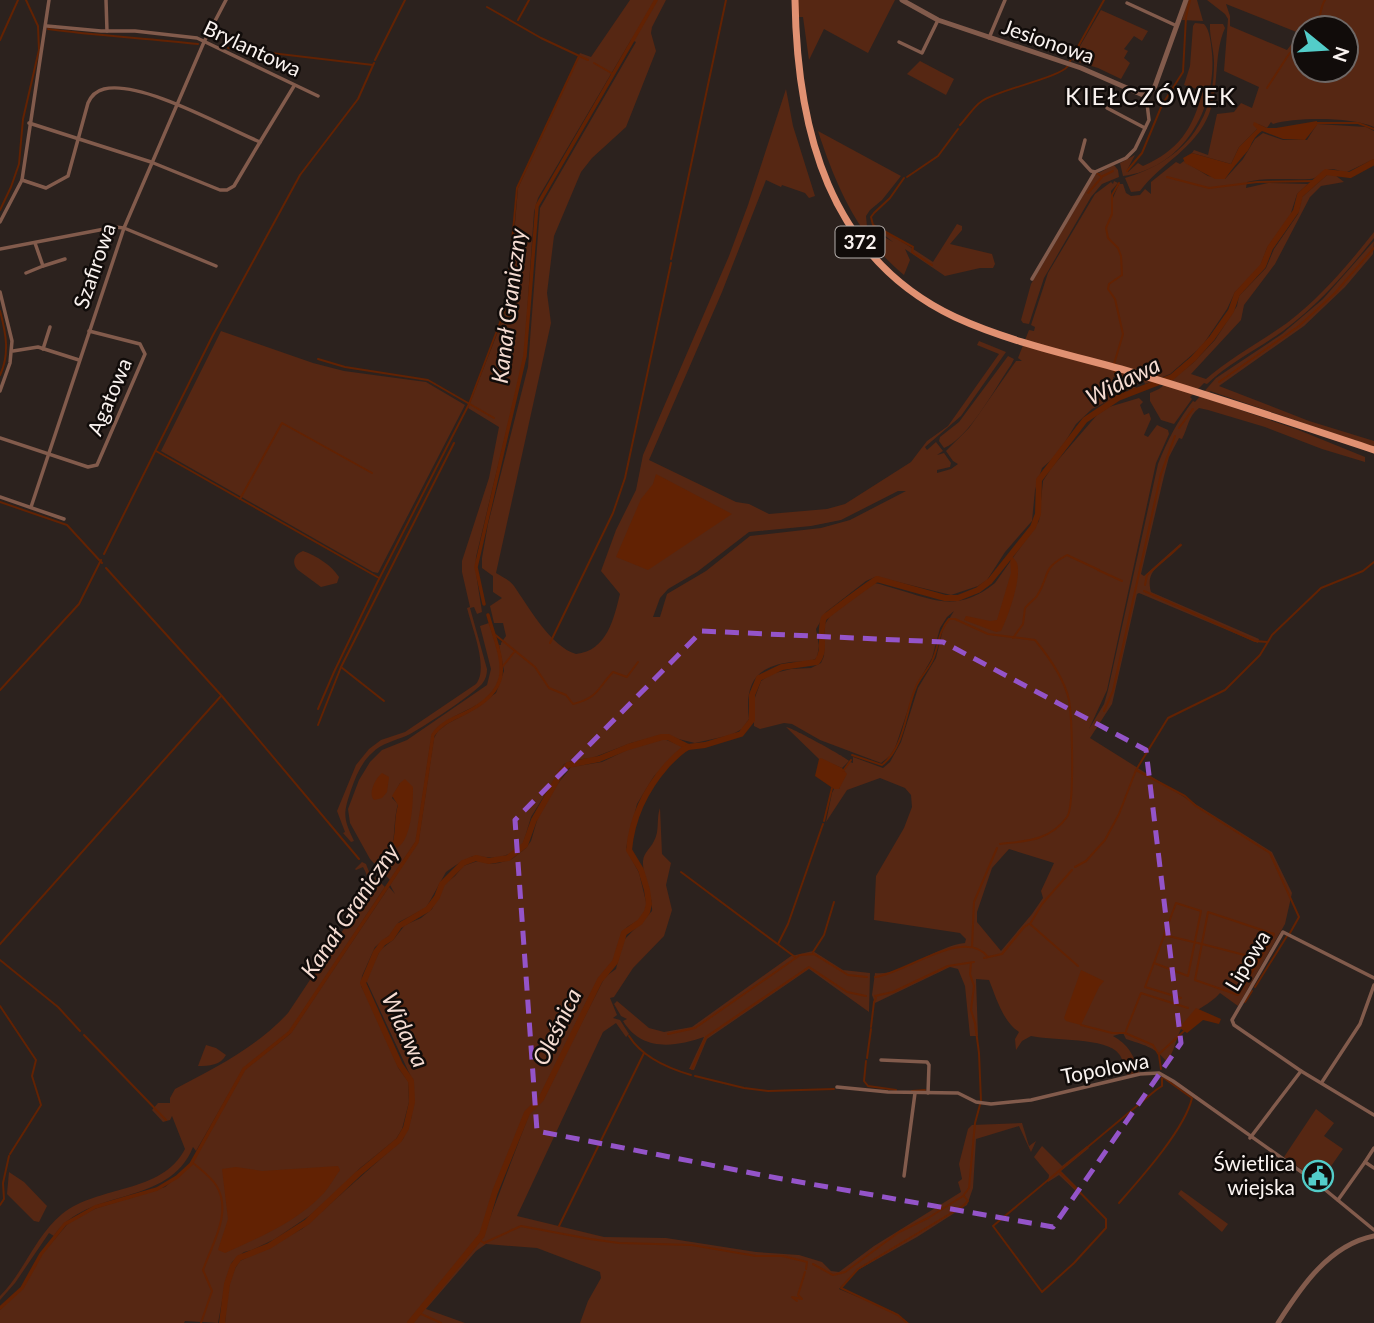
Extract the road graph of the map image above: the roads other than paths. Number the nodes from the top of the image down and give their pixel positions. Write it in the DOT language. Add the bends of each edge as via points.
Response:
graph roads {
  1 [pos="50,0"];
  2 [pos="106,0"];
  3 [pos="226,0"];
  4 [pos="795,0"];
  5 [pos="902,0"];
  6 [pos="1004,0"];
  7 [pos="1186,0"];
  8 [pos="1127,3"];
  9 [pos="938,20"];
  10 [pos="47,26"];
  11 [pos="1177,26"];
  12 [pos="107,31"];
  13 [pos="989,38"];
  14 [pos="204,42"];
  15 [pos="899,42"];
  16 [pos="294,86"];
  17 [pos="1146,95"];
  18 [pos="318,96"];
  19 [pos="177,106"];
  20 [pos="1107,108"];
  21 [pos="29,123"];
  22 [pos="1145,128"];
  23 [pos="78,139"];
  24 [pos="1085,140"];
  25 [pos="260,142"];
  26 [pos="151,162"];
  27 [pos="1095,172"];
  28 [pos="22,180"];
  29 [pos="0,222"];
  30 [pos="124,228"];
  31 [pos="35,243"];
  32 [pos="0,249"];
  33 [pos="65,259"];
  34 [pos="216,265"];
  35 [pos="43,266"];
  36 [pos="26,273"];
  37 [pos="1032,279"];
  38 [pos="0,292"];
  39 [pos="50,327"];
  40 [pos="89,331"];
  41 [pos="43,349"];
  42 [pos="12,351"];
  43 [pos="79,360"];
  44 [pos="0,391"];
  45 [pos="0,438"];
  46 [pos="1374,450"];
  47 [pos="49,454"];
  48 [pos="0,497"];
  49 [pos="31,507"];
  50 [pos="64,519"];
  51 [pos="1374,978"];
  52 [pos="1374,985"];
  53 [pos="881,1060"];
  54 [pos="1301,1070"];
  55 [pos="1322,1083"];
  56 [pos="837,1087"];
  57 [pos="915,1093"];
  58 [pos="928,1093"];
  59 [pos="1374,1115"];
  60 [pos="1251,1138"];
  61 [pos="1374,1148"];
  62 [pos="1364,1162"];
  63 [pos="1374,1168"];
  64 [pos="904,1176"];
  65 [pos="1338,1200"];
  66 [pos="1374,1230"];
  67 [pos="1374,1236"];
  68 [pos="1278,1323"];
  1 -- 10 [label="street"];
  2 -- 12 [label="street"];
  3 -- 14 [label="street, Szafirowa"];
  4 -- 46 [label="main road, 372" via="800,82 826,183 861,243 921,298 1011,338 1209,394"];
  5 -- 9 [label="street, Jesionowa"];
  6 -- 13 [label="street"];
  7 -- 11 [label="street"];
  8 -- 11 [label="street"];
  9 -- 13 [label="street, Jesionowa"];
  9 -- 15 [label="street" via="922,53"];
  10 -- 12 [label="street, Brylantowa"];
  10 -- 21 [label="street"];
  11 -- 17 [label="street" via="1155,86"];
  12 -- 14 [label="street, Brylantowa"];
  13 -- 17 [label="street, Jesionowa"];
  14 -- 16 [label="street, Brylantowa"];
  14 -- 19 [label="street, Szafirowa"];
  16 -- 18 [label="street, Brylantowa"];
  16 -- 25 [label="street"];
  17 -- 22 [label="street" via="1149,113"];
  19 -- 23 [label="street" via="147,93 101,89 91,98"];
  19 -- 25 [label="street"];
  19 -- 26 [label="street, Szafirowa"];
  20 -- 22 [label="street"];
  21 -- 23 [label="street"];
  21 -- 28 [label="street"];
  22 -- 27 [label="street" via="1133,153"];
  23 -- 26 [label="street"];
  23 -- 28 [label="street" via="63,180 46,188"];
  24 -- 27 [label="street" via="1080,159"];
  25 -- 26 [label="street" via="234,186 227,190 215,190"];
  26 -- 30 [label="street, Szafirowa"];
  27 -- 37 [label="street"];
  28 -- 29 [label="street"];
  30 -- 31 [label="street"];
  30 -- 34 [label="street"];
  30 -- 40 [label="street, Szafirowa"];
  31 -- 32 [label="street"];
  31 -- 35 [label="street"];
  33 -- 35 [label="street"];
  35 -- 36 [label="street"];
  38 -- 42 [label="street"];
  39 -- 41 [label="street"];
  40 -- 43 [label="street, Szafirowa"];
  40 -- 47 [label="street, Agatowa" via="140,344 145,354 97,465 88,467"];
  41 -- 42 [label="street"];
  41 -- 43 [label="street"];
  42 -- 44 [label="street"];
  43 -- 47 [label="street, Szafirowa"];
  45 -- 47 [label="street"];
  47 -- 49 [label="street, Szafirowa"];
  48 -- 49 [label="street"];
  49 -- 50 [label="street"];
  51 -- 54 [label="street, Lipowa" via="1283,932 1232,1020"];
  52 -- 55 [label="street" via="1360,1024"];
  53 -- 58 [label="street" via="927,1062"];
  54 -- 55 [label="street"];
  54 -- 60 [label="street"];
  55 -- 59 [label="street"];
  56 -- 57 [label="street, Topolowa"];
  57 -- 58 [label="street, Topolowa"];
  57 -- 64 [label="street"];
  58 -- 60 [label="street, Topolowa" via="962,1094 981,1103 1031,1100 1156,1073 1173,1080"];
  60 -- 65 [label="street, Topolowa"];
  61 -- 62 [label="street"];
  62 -- 63 [label="street"];
  62 -- 65 [label="street"];
  65 -- 66 [label="street, Topolowa"];
  67 -- 68 [label="street" via="1349,1244 1325,1263"];
}
